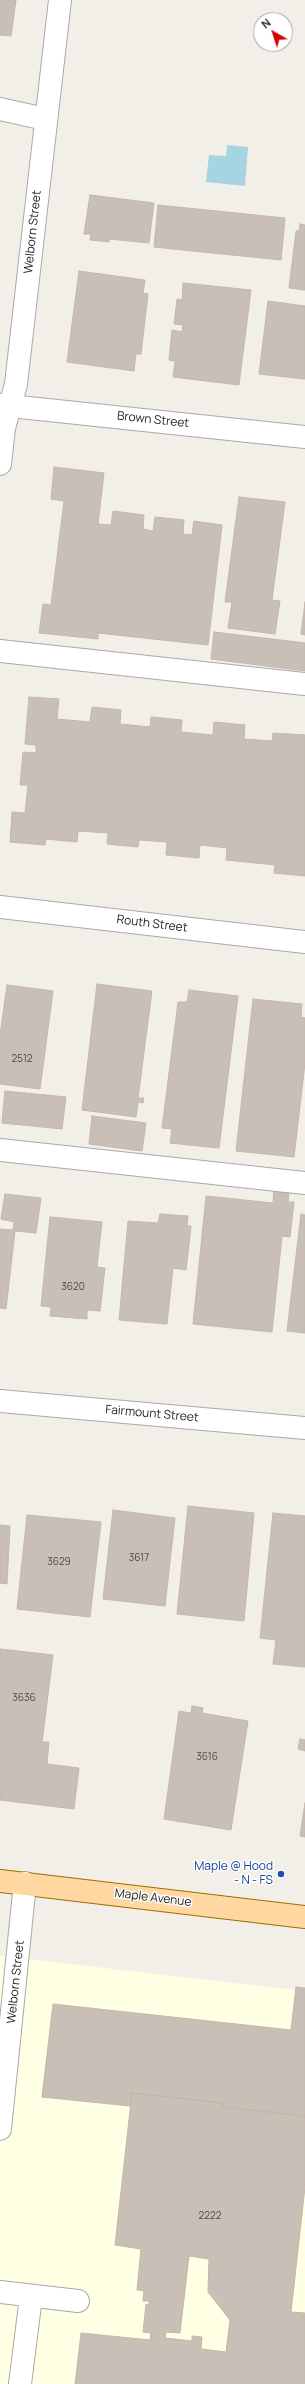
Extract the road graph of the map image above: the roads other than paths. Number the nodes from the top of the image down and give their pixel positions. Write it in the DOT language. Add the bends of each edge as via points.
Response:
graph roads {
  1 [pos="60,0"];
  2 [pos="0,109"];
  3 [pos="45,119"];
  4 [pos="5,405"];
  5 [pos="305,437"];
  6 [pos="0,464"];
  7 [pos="0,651"];
  8 [pos="305,684"];
  9 [pos="0,907"];
  10 [pos="305,942"];
  11 [pos="0,1150"];
  12 [pos="305,1183"];
  13 [pos="0,1401"];
  14 [pos="305,1428"];
  15 [pos="0,1881"];
  16 [pos="25,1883"];
  17 [pos="305,1917"];
  18 [pos="2,2096"];
  19 [pos="0,2129"];
  20 [pos="0,2292"];
  21 [pos="31,2297"];
  22 [pos="78,2301"];
  23 [pos="20,2384"];
  1 -- 3 [label="street, Welborn Street"];
  2 -- 3 [label="street"];
  3 -- 4 [label="street, Welborn Street" via="16,384"];
  4 -- 5 [label="street, Brown Street"];
  4 -- 6 [label="street, Welborn Street"];
  7 -- 8 [label="street"];
  9 -- 10 [label="street, Routh Street"];
  11 -- 12 [label="street"];
  13 -- 14 [label="street, Fairmount Street"];
  15 -- 16 [label="main road, Maple Avenue"];
  16 -- 17 [label="main road, Maple Avenue"];
  16 -- 18 [label="street, Welborn Street"];
  18 -- 19 [label="street, Welborn Street"];
  20 -- 21 [label="street"];
  21 -- 22 [label="street"];
  21 -- 23 [label="street"];
}
